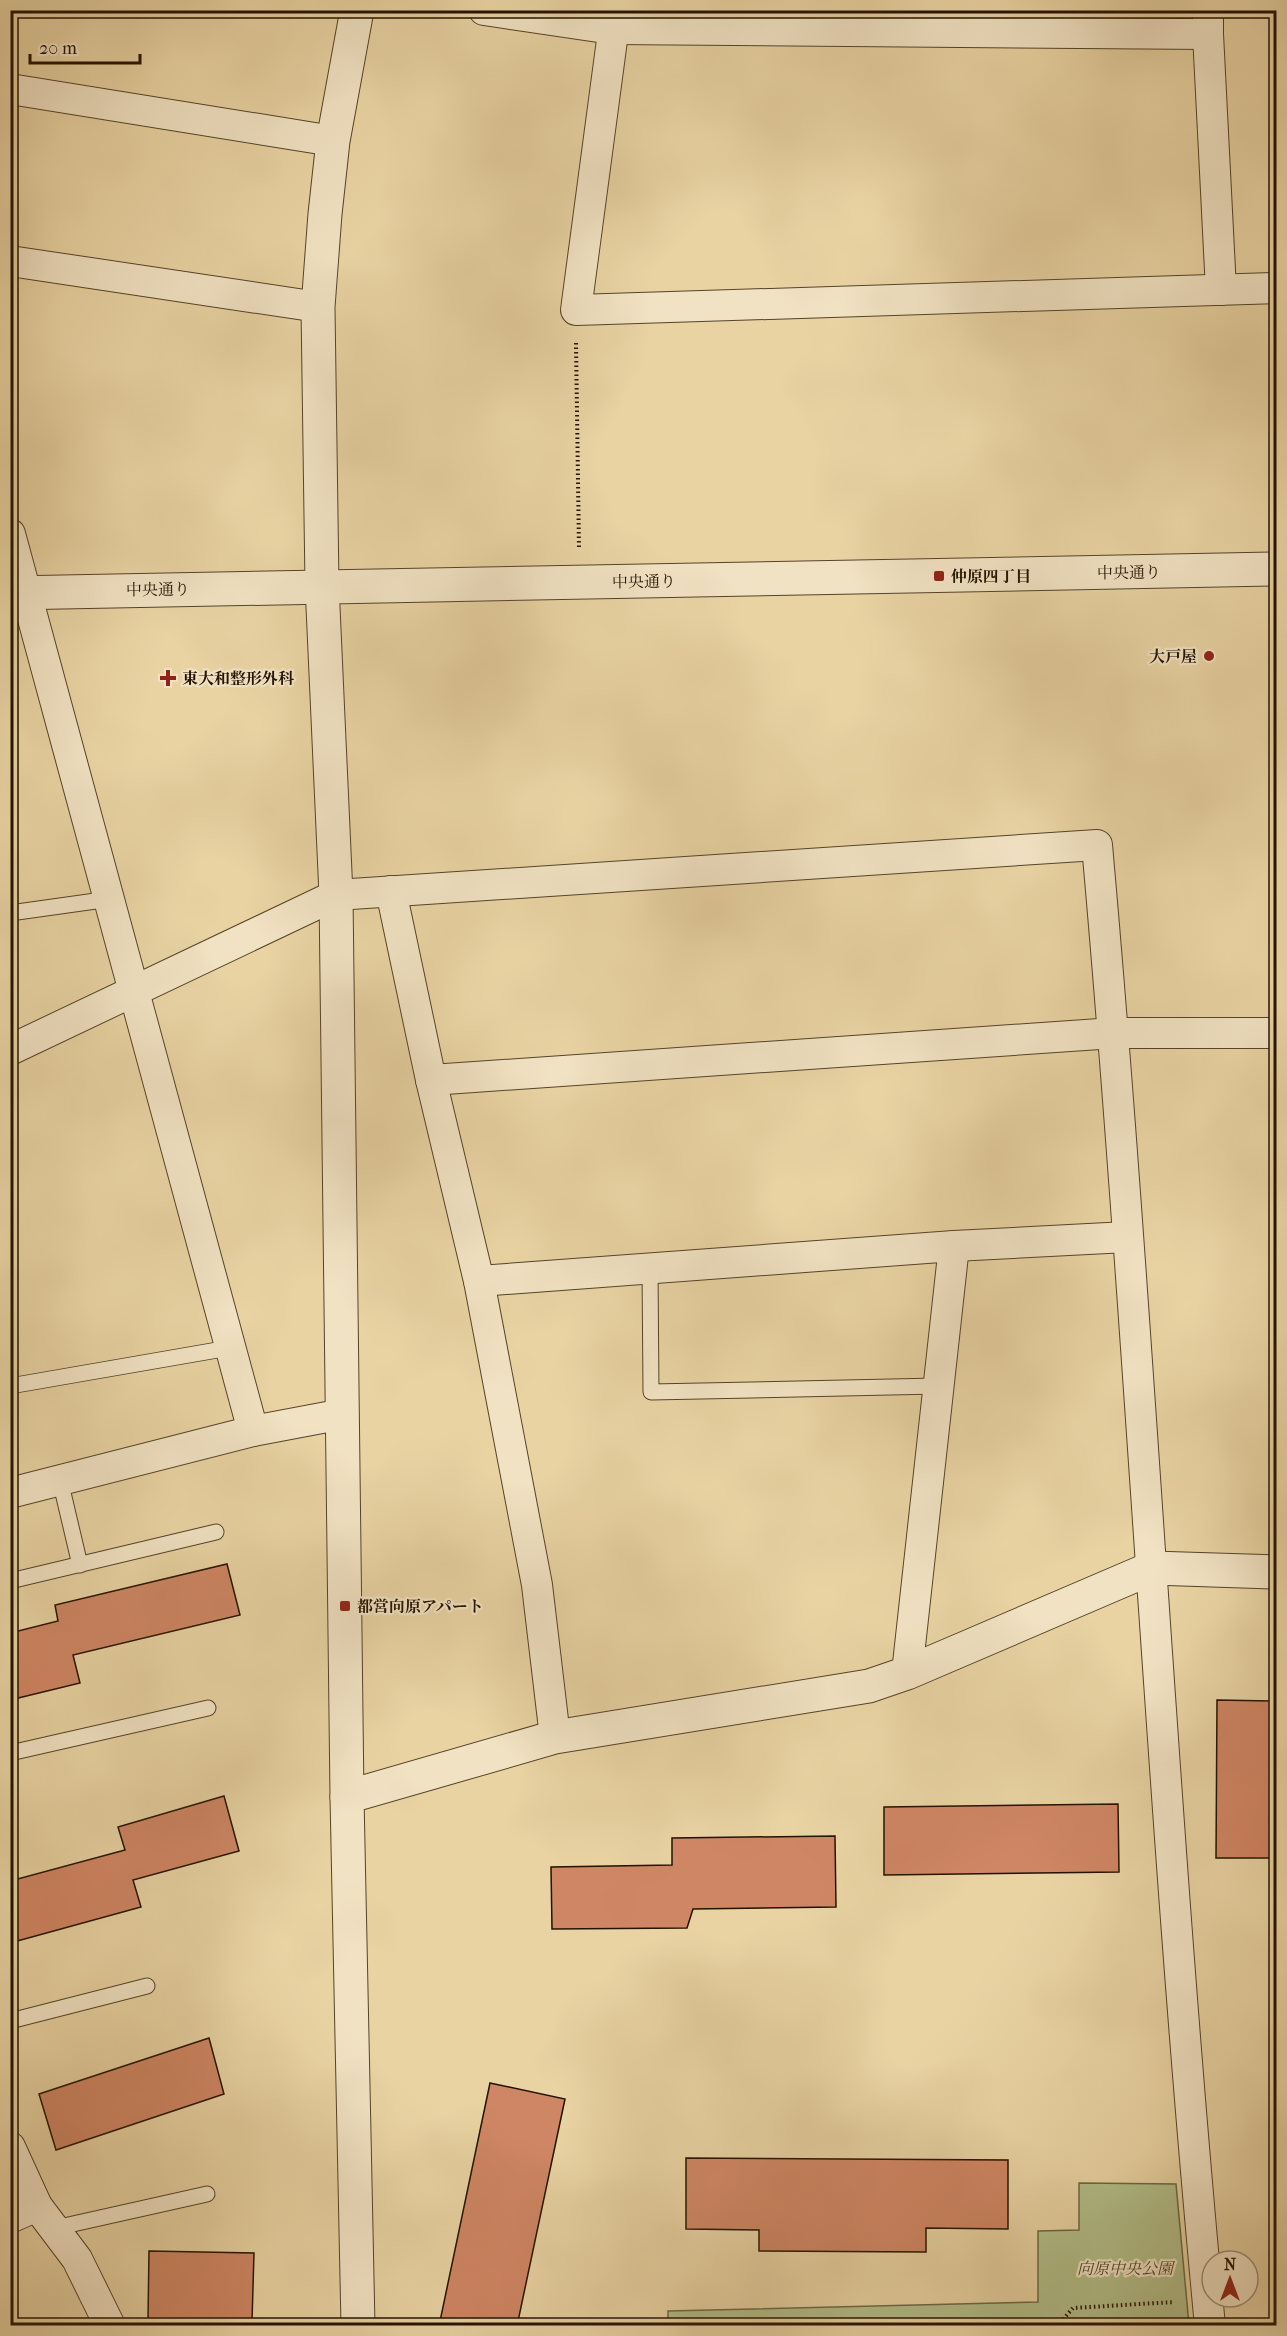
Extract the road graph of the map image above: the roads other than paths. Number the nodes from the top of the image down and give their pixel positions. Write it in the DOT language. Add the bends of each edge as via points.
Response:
graph roads {
  1 [pos="357,10"];
  2 [pos="484,10"];
  3 [pos="614,20"];
  4 [pos="1208,22"];
  5 [pos="10,89"];
  6 [pos="333,141"];
  7 [pos="10,261"];
  8 [pos="1276,288"];
  9 [pos="1221,290"];
  10 [pos="318,307"];
  11 [pos="10,534"];
  12 [pos="1276,569"];
  13 [pos="322,585"];
  14 [pos="19,592"];
  15 [pos="391,891"];
  16 [pos="336,895"];
  17 [pos="110,898"];
  18 [pos="10,913"];
  19 [pos="134,991"];
  20 [pos="1114,1033"];
  21 [pos="1276,1033"];
  22 [pos="10,1050"];
  23 [pos="431,1080"];
  24 [pos="1127,1237"];
  25 [pos="954,1246"];
  26 [pos="650,1268"];
  27 [pos="479,1281"];
  28 [pos="229,1348"];
  29 [pos="10,1386"];
  30 [pos="938,1386"];
  31 [pos="343,1414"];
  32 [pos="254,1431"];
  33 [pos="60,1480"];
  34 [pos="10,1493"];
  35 [pos="216,1532"];
  36 [pos="80,1565"];
  37 [pos="1152,1568"];
  38 [pos="1276,1572"];
  39 [pos="10,1581"];
  40 [pos="907,1673"];
  41 [pos="208,1708"];
  42 [pos="555,1737"];
  43 [pos="10,1754"];
  44 [pos="348,1797"];
  45 [pos="147,1986"];
  46 [pos="10,2021"];
  47 [pos="10,2147"];
  48 [pos="207,2194"];
  49 [pos="34,2218"];
  50 [pos="1208,2313"];
  51 [pos="110,2325"];
  52 [pos="358,2325"];
  1 -- 6 [label="street"];
  2 -- 3 [label="street"];
  3 -- 4 [label="street"];
  3 -- 9 [label="street" via="576,310"];
  4 -- 9 [label="street"];
  5 -- 6 [label="street"];
  6 -- 10 [label="street"];
  7 -- 10 [label="street"];
  8 -- 9 [label="street"];
  10 -- 13 [label="street"];
  11 -- 14 [label="street"];
  12 -- 13 [label="street, 中央通り"];
  13 -- 14 [label="street, 中央通り"];
  13 -- 16 [label="street"];
  14 -- 17 [label="street"];
  15 -- 16 [label="street"];
  15 -- 20 [label="street" via="1097,845"];
  15 -- 23 [label="street"];
  16 -- 19 [label="street"];
  16 -- 31 [label="street"];
  17 -- 18 [label="lane"];
  17 -- 19 [label="street"];
  19 -- 22 [label="street"];
  19 -- 28 [label="street"];
  20 -- 21 [label="street"];
  20 -- 23 [label="street"];
  20 -- 24 [label="street"];
  23 -- 27 [label="street"];
  24 -- 25 [label="street"];
  24 -- 37 [label="street"];
  25 -- 26 [label="street"];
  25 -- 30 [label="street"];
  26 -- 27 [label="street"];
  26 -- 30 [label="lane" via="651,1392"];
  27 -- 42 [label="street" via="537,1585"];
  28 -- 29 [label="lane"];
  28 -- 32 [label="street"];
  30 -- 40 [label="street"];
  31 -- 32 [label="street"];
  31 -- 44 [label="street"];
  32 -- 33 [label="street"];
  33 -- 34 [label="street"];
  33 -- 36 [label="lane"];
  35 -- 36 [label="lane"];
  36 -- 39 [label="lane"];
  37 -- 38 [label="street"];
  37 -- 40 [label="street"];
  37 -- 50 [label="street" via="1188,2087"];
  40 -- 42 [label="street" via="869,1686"];
  41 -- 43 [label="lane"];
  42 -- 44 [label="street"];
  44 -- 52 [label="street"];
  45 -- 46 [label="lane"];
  47 -- 49 [label="street"];
  48 -- 49 [label="lane"];
  49 -- 51 [label="street" via="77,2259"];
}
